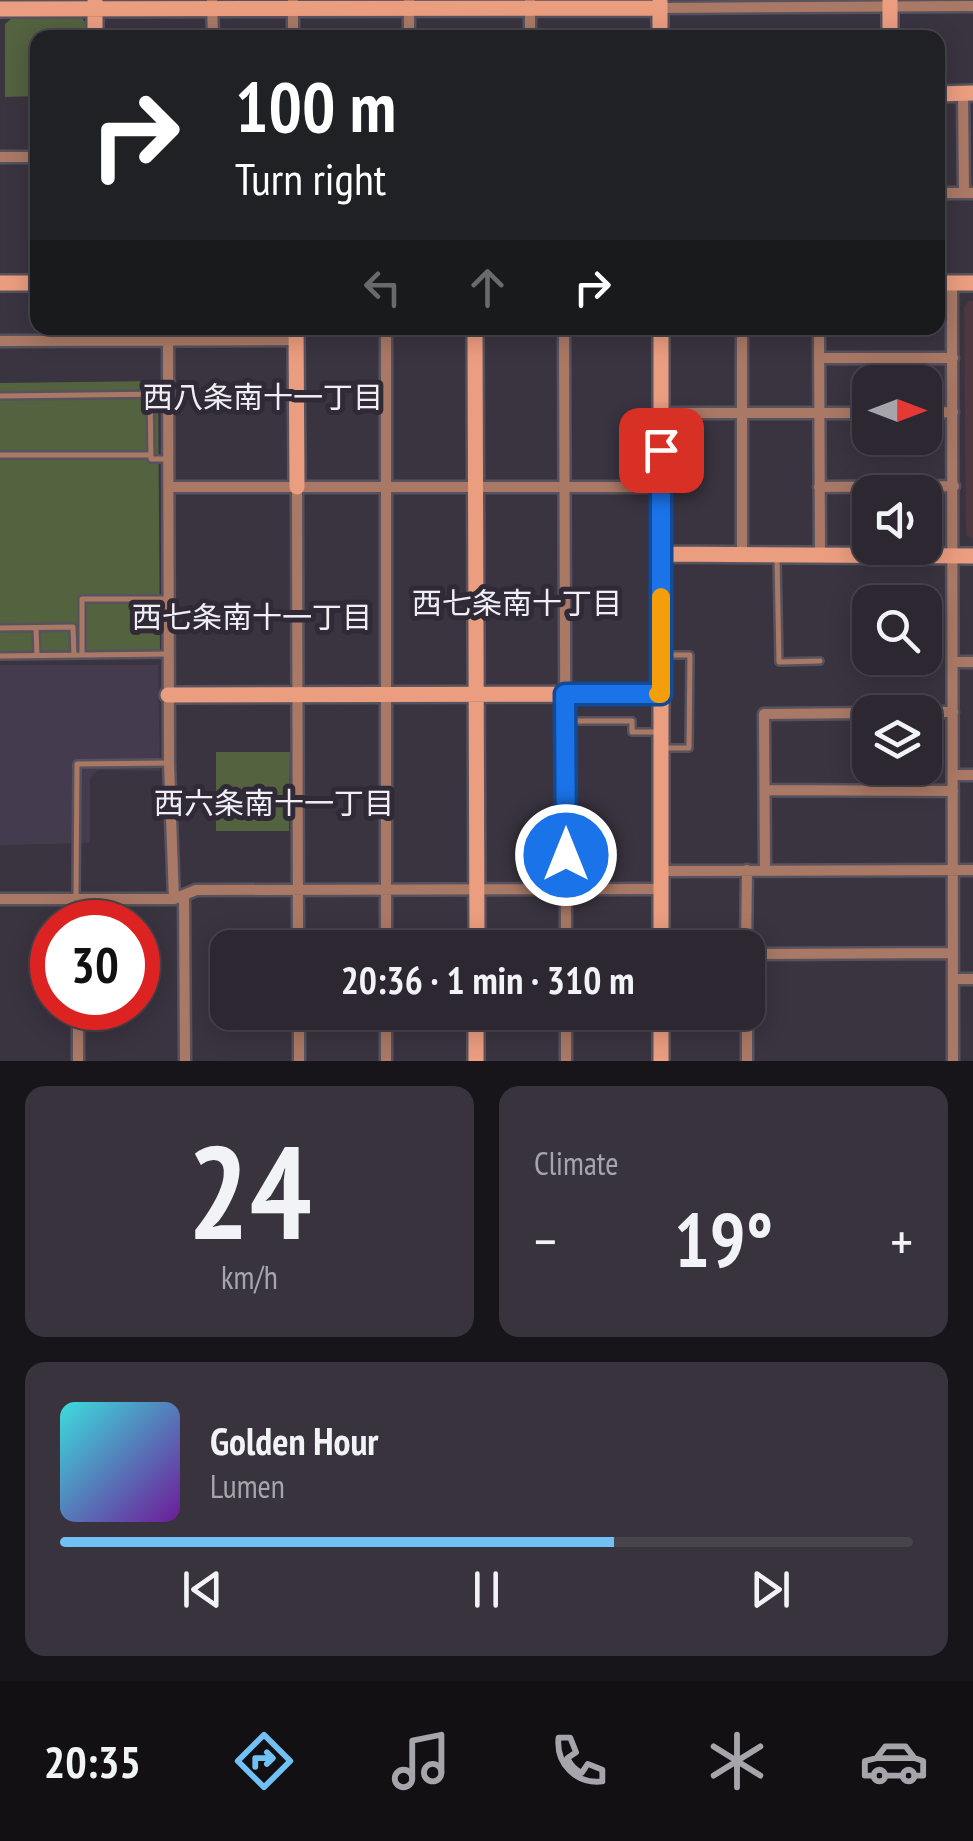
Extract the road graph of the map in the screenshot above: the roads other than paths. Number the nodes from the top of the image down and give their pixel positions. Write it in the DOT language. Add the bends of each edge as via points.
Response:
graph roads {
  1 [pos="890,3"];
  2 [pos="95,4"];
  3 [pos="212,4"];
  4 [pos="292,4"];
  5 [pos="409,4"];
  6 [pos="530,4"];
  7 [pos="660,4"];
  8 [pos="973,6"];
  9 [pos="0,9"];
  10 [pos="95,30"];
  11 [pos="212,30"];
  12 [pos="293,30"];
  13 [pos="409,30"];
  14 [pos="530,30"];
  15 [pos="660,30"];
  16 [pos="890,30"];
  17 [pos="968,94"];
  18 [pos="0,157"];
  19 [pos="30,157"];
  20 [pos="969,193"];
  21 [pos="30,283"];
  22 [pos="945,283"];
  23 [pos="973,283"];
  24 [pos="0,284"];
  25 [pos="168,335"];
  26 [pos="278,335"];
  27 [pos="296,335"];
  28 [pos="386,335"];
  29 [pos="475,335"];
  30 [pos="564,335"];
  31 [pos="661,335"];
  32 [pos="742,335"];
  33 [pos="820,335"];
  34 [pos="0,341"];
  35 [pos="168,341"];
  36 [pos="820,358"];
  37 [pos="953,358"];
  38 [pos="150,394"];
  39 [pos="168,394"];
  40 [pos="0,396"];
  41 [pos="942,412"];
  42 [pos="953,412"];
  43 [pos="852,413"];
  44 [pos="662,414"];
  45 [pos="742,414"];
  46 [pos="819,414"];
  47 [pos="0,455"];
  48 [pos="150,455"];
  49 [pos="169,460"];
  50 [pos="387,486"];
  51 [pos="475,486"];
  52 [pos="566,486"];
  53 [pos="954,486"];
  54 [pos="297,487"];
  55 [pos="819,487"];
  56 [pos="169,488"];
  57 [pos="661,488"];
  58 [pos="661,554"];
  59 [pos="742,556"];
  60 [pos="777,556"];
  61 [pos="820,556"];
  62 [pos="953,556"];
  63 [pos="973,556"];
  64 [pos="168,600"];
  65 [pos="0,628"];
  66 [pos="36,628"];
  67 [pos="168,654"];
  68 [pos="37,655"];
  69 [pos="78,655"];
  70 [pos="661,655"];
  71 [pos="0,656"];
  72 [pos="820,662"];
  73 [pos="953,662"];
  74 [pos="973,662"];
  75 [pos="386,694"];
  76 [pos="565,694"];
  77 [pos="661,694"];
  78 [pos="168,695"];
  79 [pos="297,695"];
  80 [pos="476,695"];
  81 [pos="942,712"];
  82 [pos="953,712"];
  83 [pos="852,713"];
  84 [pos="565,721"];
  85 [pos="661,740"];
  86 [pos="169,763"];
  87 [pos="953,775"];
  88 [pos="973,775"];
  89 [pos="765,790"];
  90 [pos="953,791"];
  91 [pos="747,870"];
  92 [pos="765,870"];
  93 [pos="952,870"];
  94 [pos="973,870"];
  95 [pos="661,871"];
  96 [pos="662,888"];
  97 [pos="477,889"];
  98 [pos="566,889"];
  99 [pos="296,890"];
  100 [pos="386,890"];
  101 [pos="179,896"];
  102 [pos="76,898"];
  103 [pos="0,900"];
  104 [pos="297,930"];
  105 [pos="386,930"];
  106 [pos="476,930"];
  107 [pos="566,930"];
  108 [pos="662,930"];
  109 [pos="747,930"];
  110 [pos="765,951"];
  111 [pos="952,953"];
  112 [pos="952,979"];
  113 [pos="973,979"];
  114 [pos="78,1030"];
  115 [pos="298,1030"];
  116 [pos="386,1030"];
  117 [pos="476,1030"];
  118 [pos="566,1030"];
  119 [pos="662,1030"];
  120 [pos="747,1030"];
  121 [pos="78,1061"];
  122 [pos="185,1061"];
  123 [pos="299,1061"];
  124 [pos="386,1061"];
  125 [pos="476,1061"];
  126 [pos="566,1061"];
  127 [pos="662,1061"];
  128 [pos="747,1061"];
  129 [pos="953,1061"];
  1 -- 7 [label="street"];
  1 -- 8 [label="street"];
  1 -- 16 [label="street"];
  2 -- 3 [label="street"];
  2 -- 9 [label="street"];
  2 -- 10 [label="street"];
  3 -- 4 [label="street"];
  3 -- 11 [label="street"];
  4 -- 5 [label="street"];
  4 -- 12 [label="street"];
  5 -- 6 [label="street"];
  5 -- 13 [label="street"];
  6 -- 7 [label="street"];
  6 -- 14 [label="street"];
  7 -- 15 [label="street"];
  17 -- 20 [label="street"];
  18 -- 19 [label="street"];
  21 -- 24 [label="street"];
  22 -- 23 [label="street"];
  22 -- 37 [label="street"];
  25 -- 35 [label="street"];
  26 -- 35 [label="street"];
  27 -- 54 [label="street"];
  28 -- 50 [label="street"];
  29 -- 51 [label="street"];
  30 -- 52 [label="street"];
  31 -- 44 [label="street"];
  32 -- 45 [label="street"];
  33 -- 36 [label="street"];
  34 -- 35 [label="street"];
  35 -- 39 [label="street"];
  36 -- 37 [label="street"];
  36 -- 46 [label="street"];
  37 -- 42 [label="street"];
  38 -- 39 [label="lane"];
  38 -- 40 [label="lane"];
  38 -- 48 [label="lane"];
  39 -- 49 [label="street"];
  41 -- 42 [label="street"];
  42 -- 53 [label="street"];
  43 -- 46 [label="street"];
  44 -- 45 [label="street"];
  44 -- 57 [label="street"];
  45 -- 46 [label="street"];
  45 -- 59 [label="street"];
  46 -- 55 [label="street"];
  47 -- 48 [label="lane"];
  48 -- 49 [label="lane"];
  49 -- 56 [label="street"];
  50 -- 51 [label="street"];
  50 -- 54 [label="street"];
  50 -- 75 [label="street"];
  51 -- 52 [label="street"];
  51 -- 80 [label="street"];
  52 -- 57 [label="street"];
  52 -- 76 [label="street"];
  53 -- 55 [label="street"];
  53 -- 62 [label="street"];
  54 -- 56 [label="street"];
  54 -- 79 [label="street"];
  55 -- 61 [label="street"];
  56 -- 64 [label="street"];
  57 -- 58 [label="street"];
  58 -- 59 [label="street"];
  58 -- 70 [label="street"];
  59 -- 60 [label="street"];
  60 -- 61 [label="street"];
  60 -- 72 [label="lane" via="779,662"];
  61 -- 62 [label="street"];
  62 -- 63 [label="street"];
  62 -- 73 [label="street"];
  64 -- 67 [label="street"];
  64 -- 69 [label="lane" via="82,598"];
  65 -- 66 [label="lane"];
  66 -- 68 [label="lane"];
  66 -- 69 [label="lane" via="74,627"];
  67 -- 69 [label="lane"];
  67 -- 78 [label="street"];
  68 -- 69 [label="lane"];
  68 -- 71 [label="lane"];
  70 -- 77 [label="street"];
  70 -- 85 [label="lane" via="690,655 689,748"];
  73 -- 74 [label="street"];
  73 -- 82 [label="street"];
  75 -- 79 [label="street"];
  75 -- 80 [label="street"];
  75 -- 100 [label="street"];
  76 -- 77 [label="street"];
  76 -- 80 [label="street"];
  76 -- 84 [label="street"];
  77 -- 85 [label="street"];
  78 -- 79 [label="street"];
  78 -- 86 [label="street"];
  79 -- 99 [label="street"];
  80 -- 97 [label="street"];
  81 -- 82 [label="street"];
  82 -- 87 [label="street"];
  83 -- 89 [label="street" via="764,714"];
  84 -- 85 [label="lane" via="632,720 632,732"];
  84 -- 98 [label="street"];
  85 -- 95 [label="street"];
  86 -- 101 [label="street"];
  86 -- 102 [label="lane" via="77,764"];
  87 -- 88 [label="street"];
  87 -- 90 [label="street"];
  89 -- 90 [label="street"];
  89 -- 92 [label="street"];
  90 -- 93 [label="street"];
  91 -- 92 [label="street"];
  91 -- 95 [label="street"];
  91 -- 109 [label="street"];
  92 -- 93 [label="street"];
  93 -- 94 [label="street"];
  93 -- 111 [label="street"];
  95 -- 96 [label="street"];
  96 -- 98 [label="street"];
  96 -- 108 [label="street"];
  97 -- 98 [label="street"];
  97 -- 100 [label="street"];
  97 -- 106 [label="street"];
  98 -- 107 [label="street"];
  99 -- 100 [label="street"];
  99 -- 101 [label="street" via="196,890"];
  99 -- 104 [label="street"];
  100 -- 105 [label="street"];
  101 -- 102 [label="street"];
  101 -- 122 [label="street"];
  102 -- 103 [label="street"];
  110 -- 111 [label="street"];
  111 -- 112 [label="street"];
  112 -- 113 [label="street"];
  112 -- 129 [label="street"];
  114 -- 121 [label="street"];
  115 -- 123 [label="street"];
  116 -- 124 [label="street"];
  117 -- 125 [label="street"];
  118 -- 126 [label="street"];
  119 -- 127 [label="street"];
  120 -- 128 [label="street"];
}
